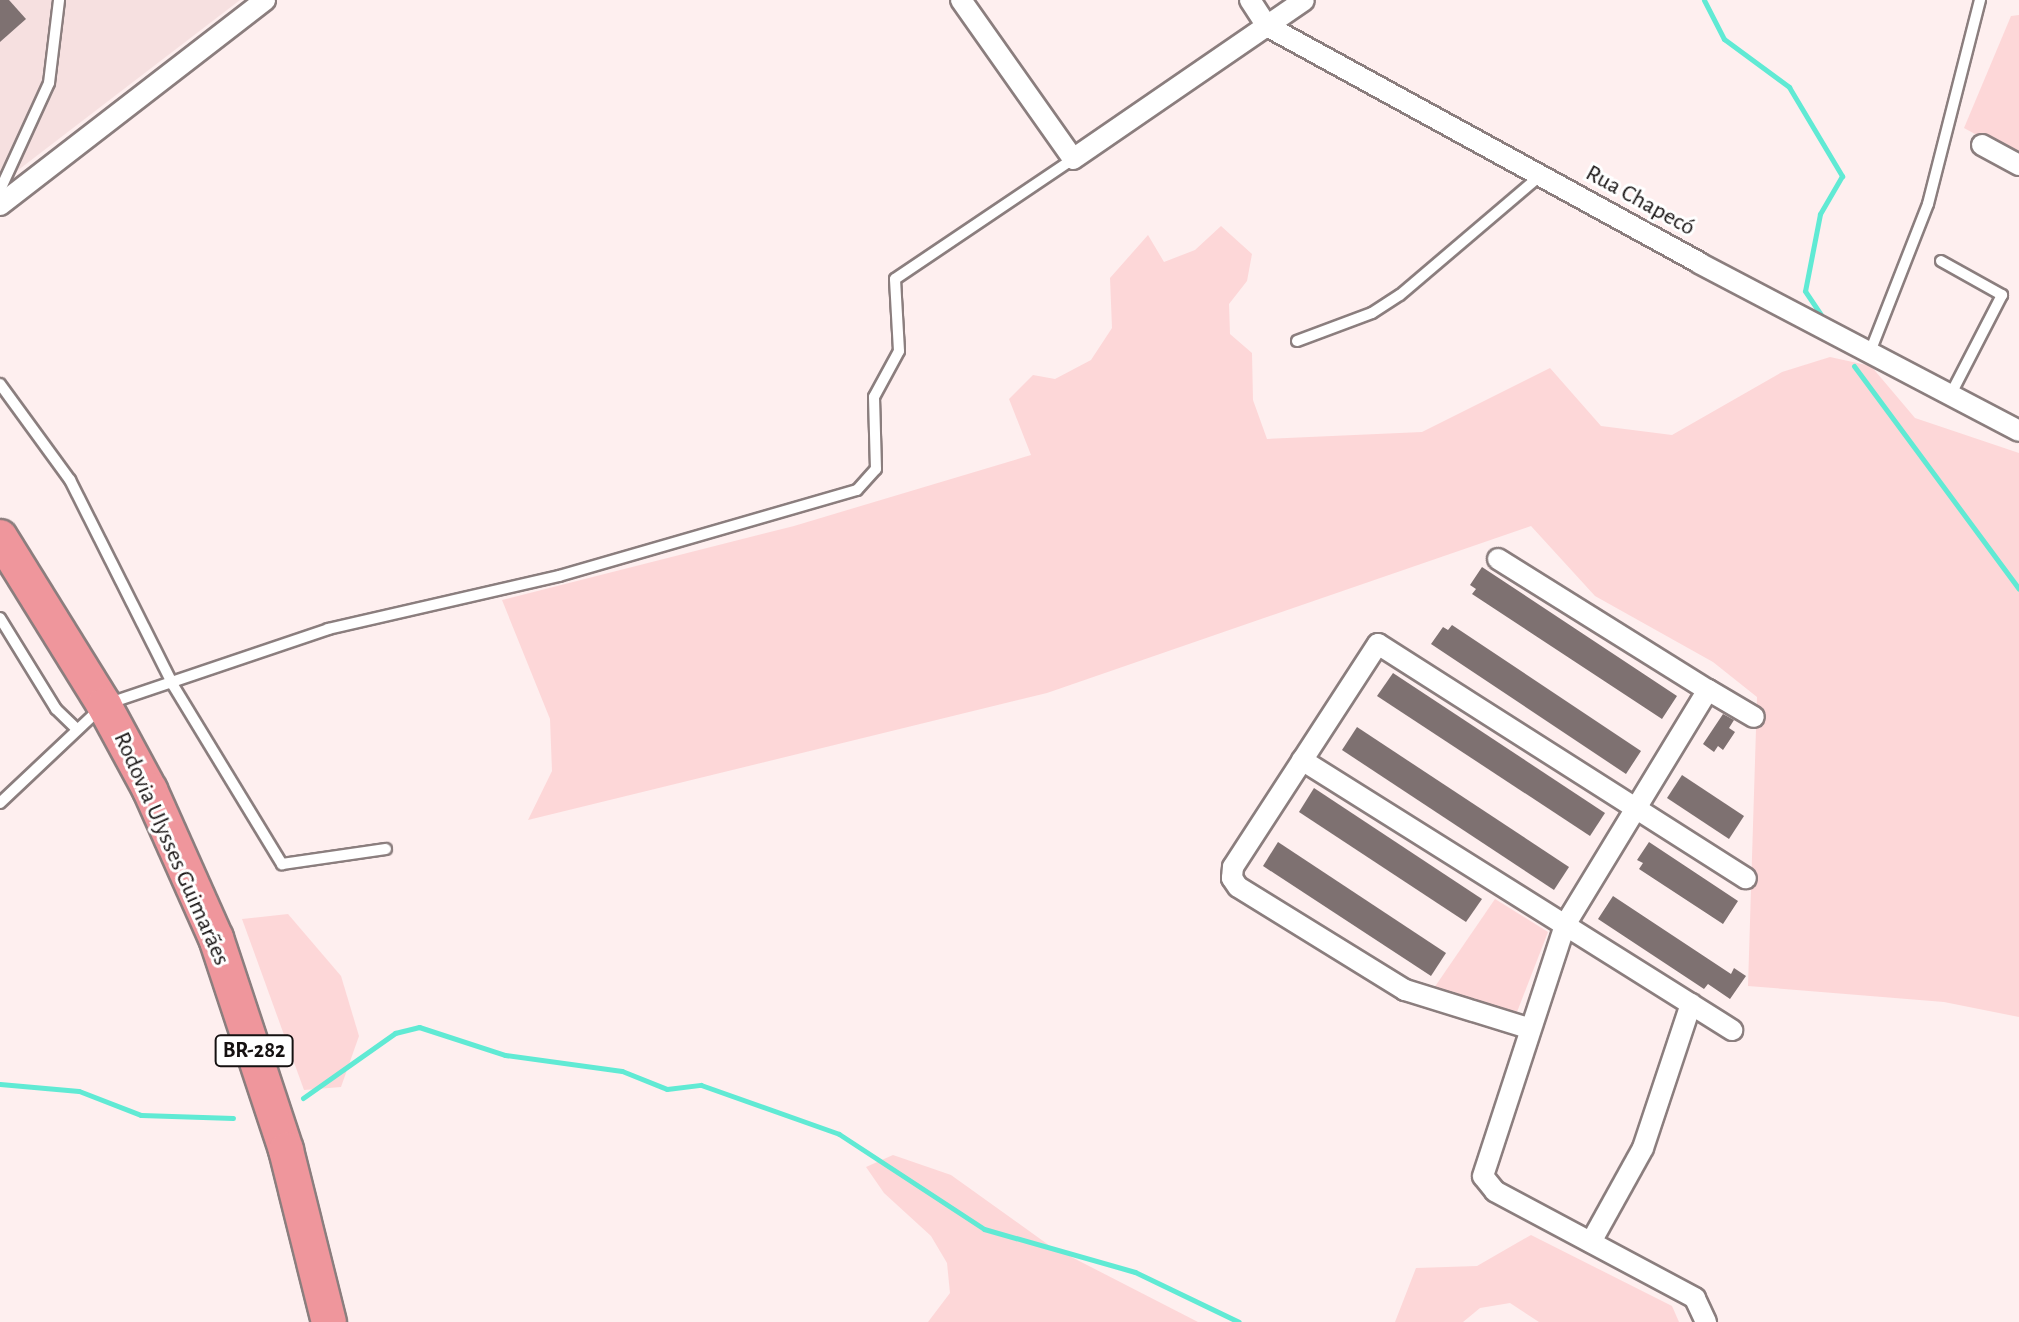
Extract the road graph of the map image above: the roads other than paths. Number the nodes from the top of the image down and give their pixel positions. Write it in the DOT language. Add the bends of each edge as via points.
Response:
graph roads {
  1 [pos="59,0"];
  2 [pos="265,0"];
  3 [pos="961,0"];
  4 [pos="1250,0"];
  5 [pos="1304,0"];
  6 [pos="1980,0"];
  7 [pos="1267,26"];
  8 [pos="1982,145"];
  9 [pos="1073,159"];
  10 [pos="2019,165"];
  11 [pos="1540,176"];
  12 [pos="0,190"];
  13 [pos="0,205"];
  14 [pos="1941,261"];
  15 [pos="1297,341"];
  16 [pos="1870,352"];
  17 [pos="0,384"];
  18 [pos="1951,394"];
  19 [pos="2019,431"];
  20 [pos="0,537"];
  21 [pos="1498,559"];
  22 [pos="0,618"];
  23 [pos="173,685"];
  24 [pos="1708,690"];
  25 [pos="104,705"];
  26 [pos="1754,717"];
  27 [pos="77,729"];
  28 [pos="1302,760"];
  29 [pos="0,803"];
  30 [pos="1636,807"];
  31 [pos="386,849"];
  32 [pos="1746,878"];
  33 [pos="1565,925"];
  34 [pos="1691,1004"];
  35 [pos="1528,1028"];
  36 [pos="1732,1030"];
  37 [pos="1591,1242"];
  38 [pos="329,1322"];
  39 [pos="1706,1322"];
  1 -- 12 [label="lane" via="49,83"];
  2 -- 13 [label="street"];
  3 -- 9 [label="street"];
  4 -- 7 [label="street, Rua Chapecó"];
  5 -- 7 [label="street"];
  6 -- 16 [label="lane" via="1928,204"];
  7 -- 9 [label="street"];
  7 -- 11 [label="street, Rua Chapecó"];
  8 -- 10 [label="street"];
  9 -- 23 [label="lane" via="895,279 901,341 874,397 876,469 857,490 574,572 328,629"];
  11 -- 15 [label="lane" via="1400,295 1372,313"];
  11 -- 16 [label="street, Rua Chapecó"];
  14 -- 18 [label="lane" via="2002,295"];
  16 -- 18 [label="street, Rua Chapecó"];
  17 -- 23 [label="lane" via="70,480"];
  18 -- 19 [label="street, Rua Chapecó"];
  20 -- 25 [label="highway, Rodovia Ulysses Guimarães / BR-282"];
  21 -- 24 [label="street"];
  22 -- 27 [label="lane" via="56,709"];
  23 -- 25 [label="lane"];
  23 -- 31 [label="lane" via="282,864"];
  24 -- 26 [label="street"];
  24 -- 30 [label="street"];
  25 -- 27 [label="lane"];
  25 -- 38 [label="highway, Rodovia Ulysses Guimarães / BR-282" via="150,790 216,938 286,1150"];
  27 -- 29 [label="lane"];
  28 -- 30 [label="street" via="1378,644"];
  28 -- 33 [label="street"];
  28 -- 35 [label="street" via="1233,867 1238,887 1405,990"];
  30 -- 32 [label="street"];
  30 -- 33 [label="street"];
  33 -- 34 [label="street"];
  33 -- 35 [label="street"];
  34 -- 36 [label="street"];
  34 -- 37 [label="street" via="1643,1148"];
  35 -- 37 [label="street" via="1483,1176 1495,1191"];
  37 -- 39 [label="street" via="1695,1298"];
}
